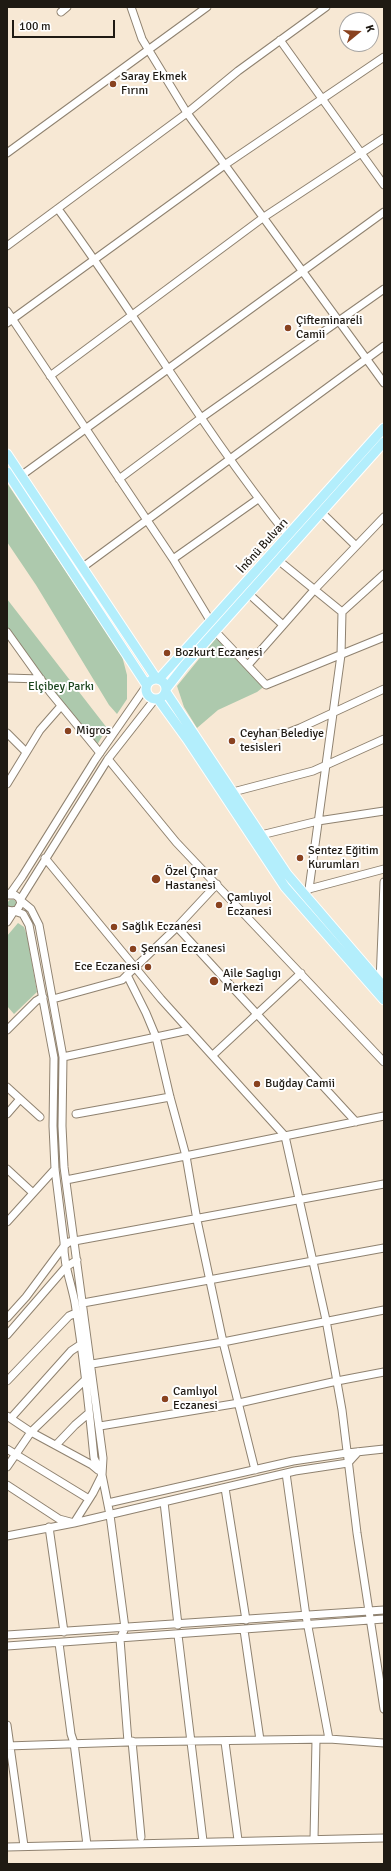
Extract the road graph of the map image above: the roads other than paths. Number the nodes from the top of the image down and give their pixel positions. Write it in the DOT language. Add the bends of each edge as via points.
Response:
graph roads {
  1 [pos="67,7"];
  2 [pos="131,7"];
  3 [pos="207,7"];
  4 [pos="326,7"];
  5 [pos="61,12"];
  6 [pos="280,40"];
  7 [pos="149,49"];
  8 [pos="384,57"];
  9 [pos="322,98"];
  10 [pos="187,112"];
  11 [pos="384,138"];
  12 [pos="7,153"];
  13 [pos="361,154"];
  14 [pos="226,164"];
  15 [pos="384,185"];
  16 [pos="58,209"];
  17 [pos="384,212"];
  18 [pos="264,218"];
  19 [pos="7,246"];
  20 [pos="95,260"];
  21 [pos="303,271"];
  22 [pos="384,289"];
  23 [pos="7,311"];
  24 [pos="132,316"];
  25 [pos="339,320"];
  26 [pos="10,321"];
  27 [pos="384,346"];
  28 [pos="367,358"];
  29 [pos="167,368"];
  30 [pos="50,376"];
  31 [pos="384,383"];
  32 [pos="201,418"];
  33 [pos="85,428"];
  34 [pos="384,428"];
  35 [pos="384,442"];
  36 [pos="7,454"];
  37 [pos="230,459"];
  38 [pos="7,472"];
  39 [pos="22,475"];
  40 [pos="120,479"];
  41 [pos="258,499"];
  42 [pos="321,512"];
  43 [pos="384,517"];
  44 [pos="147,521"];
  45 [pos="288,536"];
  46 [pos="356,546"];
  47 [pos="173,559"];
  48 [pos="278,560"];
  49 [pos="83,567"];
  50 [pos="384,574"];
  51 [pos="315,589"];
  52 [pos="249,594"];
  53 [pos="342,612"];
  54 [pos="283,625"];
  55 [pos="213,627"];
  56 [pos="7,632"];
  57 [pos="384,637"];
  58 [pos="341,655"];
  59 [pos="248,666"];
  60 [pos="7,678"];
  61 [pos="40,679"];
  62 [pos="158,679"];
  63 [pos="146,686"];
  64 [pos="384,689"];
  65 [pos="166,690"];
  66 [pos="156,699"];
  67 [pos="61,706"];
  68 [pos="334,712"];
  69 [pos="7,733"];
  70 [pos="276,734"];
  71 [pos="384,739"];
  72 [pos="26,752"];
  73 [pos="100,753"];
  74 [pos="108,759"];
  75 [pos="326,765"];
  76 [pos="7,784"];
  77 [pos="233,792"];
  78 [pos="384,811"];
  79 [pos="318,821"];
  80 [pos="261,834"];
  81 [pos="45,858"];
  82 [pos="384,869"];
  83 [pos="384,882"];
  84 [pos="217,884"];
  85 [pos="307,892"];
  86 [pos="8,894"];
  87 [pos="20,900"];
  88 [pos="11,910"];
  89 [pos="383,915"];
  90 [pos="7,922"];
  91 [pos="177,927"];
  92 [pos="135,968"];
  93 [pos="301,973"];
  94 [pos="127,976"];
  95 [pos="382,984"];
  96 [pos="43,997"];
  97 [pos="53,999"];
  98 [pos="384,1000"];
  99 [pos="257,1013"];
  100 [pos="7,1030"];
  101 [pos="189,1030"];
  102 [pos="156,1037"];
  103 [pos="213,1055"];
  104 [pos="63,1057"];
  105 [pos="384,1062"];
  106 [pos="7,1087"];
  107 [pos="170,1097"];
  108 [pos="20,1099"];
  109 [pos="7,1114"];
  110 [pos="76,1114"];
  111 [pos="384,1116"];
  112 [pos="40,1117"];
  113 [pos="356,1122"];
  114 [pos="285,1136"];
  115 [pos="186,1156"];
  116 [pos="7,1169"];
  117 [pos="55,1169"];
  118 [pos="66,1180"];
  119 [pos="384,1184"];
  120 [pos="33,1193"];
  121 [pos="298,1199"];
  122 [pos="197,1220"];
  123 [pos="7,1222"];
  124 [pos="74,1242"];
  125 [pos="64,1246"];
  126 [pos="384,1248"];
  127 [pos="77,1260"];
  128 [pos="312,1262"];
  129 [pos="66,1267"];
  130 [pos="210,1280"];
  131 [pos="83,1302"];
  132 [pos="384,1310"];
  133 [pos="76,1314"];
  134 [pos="7,1318"];
  135 [pos="326,1320"];
  136 [pos="7,1335"];
  137 [pos="223,1342"];
  138 [pos="80,1345"];
  139 [pos="92,1364"];
  140 [pos="384,1372"];
  141 [pos="85,1380"];
  142 [pos="7,1381"];
  143 [pos="337,1381"];
  144 [pos="239,1403"];
  145 [pos="89,1413"];
  146 [pos="9,1417"];
  147 [pos="100,1426"];
  148 [pos="31,1432"];
  149 [pos="56,1445"];
  150 [pos="7,1449"];
  151 [pos="384,1449"];
  152 [pos="347,1452"];
  153 [pos="358,1452"];
  154 [pos="16,1454"];
  155 [pos="348,1463"];
  156 [pos="7,1467"];
  157 [pos="255,1470"];
  158 [pos="286,1473"];
  159 [pos="102,1475"];
  160 [pos="7,1485"];
  161 [pos="225,1488"];
  162 [pos="90,1499"];
  163 [pos="164,1502"];
  164 [pos="108,1503"];
  165 [pos="110,1515"];
  166 [pos="74,1523"];
  167 [pos="49,1528"];
  168 [pos="7,1536"];
  169 [pos="384,1610"];
  170 [pos="370,1612"];
  171 [pos="306,1616"];
  172 [pos="384,1619"];
  173 [pos="246,1620"];
  174 [pos="371,1620"];
  175 [pos="178,1625"];
  176 [pos="308,1626"];
  177 [pos="125,1628"];
  178 [pos="244,1630"];
  179 [pos="64,1632"];
  180 [pos="7,1635"];
  181 [pos="178,1635"];
  182 [pos="120,1639"];
  183 [pos="59,1643"];
  184 [pos="7,1646"];
  185 [pos="384,1709"];
  186 [pos="7,1726"];
  187 [pos="329,1739"];
  188 [pos="260,1740"];
  189 [pos="316,1740"];
  190 [pos="130,1742"];
  191 [pos="192,1742"];
  192 [pos="225,1742"];
  193 [pos="74,1743"];
  194 [pos="384,1743"];
  195 [pos="8,1746"];
  196 [pos="142,1837"];
  197 [pos="384,1838"];
  198 [pos="314,1839"];
  199 [pos="238,1840"];
  200 [pos="203,1841"];
  201 [pos="87,1845"];
  202 [pos="24,1846"];
  203 [pos="7,1847"];
  1 -- 5 [label="street"];
  2 -- 7 [label="street" via="142,39"];
  3 -- 7 [label="street"];
  4 -- 6 [label="street"];
  6 -- 9 [label="street"];
  6 -- 10 [label="street"];
  7 -- 10 [label="street"];
  7 -- 12 [label="street"];
  8 -- 9 [label="street"];
  9 -- 13 [label="street"];
  9 -- 14 [label="street"];
  10 -- 14 [label="street"];
  10 -- 16 [label="street"];
  11 -- 13 [label="street"];
  13 -- 15 [label="street"];
  13 -- 18 [label="street"];
  14 -- 18 [label="street"];
  14 -- 20 [label="street"];
  16 -- 19 [label="street"];
  16 -- 20 [label="street"];
  17 -- 21 [label="street"];
  18 -- 21 [label="street"];
  18 -- 24 [label="street"];
  20 -- 24 [label="street"];
  20 -- 26 [label="street"];
  21 -- 25 [label="street"];
  21 -- 29 [label="street"];
  22 -- 25 [label="street"];
  23 -- 26 [label="street"];
  24 -- 29 [label="street"];
  24 -- 30 [label="street"];
  25 -- 28 [label="street"];
  25 -- 32 [label="street"];
  26 -- 30 [label="street"];
  27 -- 28 [label="street"];
  28 -- 31 [label="street"];
  28 -- 37 [label="street"];
  29 -- 32 [label="street"];
  29 -- 33 [label="street"];
  30 -- 33 [label="street"];
  32 -- 37 [label="street"];
  32 -- 40 [label="street"];
  33 -- 39 [label="street"];
  33 -- 40 [label="street"];
  34 -- 45 [label="main road, İnönü Bulvarı"];
  35 -- 42 [label="main road, İnönü Bulvarı"];
  36 -- 39 [label="main road"];
  37 -- 41 [label="street"];
  37 -- 44 [label="street"];
  38 -- 63 [label="main road"];
  39 -- 49 [label="main road"];
  40 -- 44 [label="street"];
  41 -- 45 [label="street"];
  41 -- 47 [label="street"];
  42 -- 46 [label="street"];
  42 -- 48 [label="main road, İnönü Bulvarı"];
  43 -- 46 [label="street"];
  44 -- 47 [label="street"];
  44 -- 49 [label="street"];
  45 -- 55 [label="main road, İnönü Bulvarı"];
  46 -- 51 [label="street"];
  47 -- 55 [label="street"];
  48 -- 51 [label="street"];
  48 -- 52 [label="main road, İnönü Bulvarı"];
  49 -- 62 [label="main road"];
  50 -- 53 [label="street"];
  51 -- 53 [label="street"];
  51 -- 54 [label="street"];
  52 -- 54 [label="street"];
  52 -- 55 [label="main road, İnönü Bulvarı"];
  53 -- 58 [label="street"];
  54 -- 59 [label="street"];
  55 -- 59 [label="street"];
  55 -- 62 [label="main road, İnönü Bulvarı"];
  55 -- 65 [label="main road, İnönü Bulvarı"];
  56 -- 61 [label="street"];
  57 -- 58 [label="street"];
  58 -- 59 [label="street" via="266,685"];
  58 -- 68 [label="street"];
  60 -- 61 [label="street"];
  61 -- 67 [label="street"];
  62 -- 63 [label="main road" via="150,680"];
  62 -- 65 [label="main road" via="164,683"];
  63 -- 66 [label="main road" via="149,697"];
  63 -- 73 [label="street"];
  64 -- 68 [label="street"];
  65 -- 66 [label="main road" via="163,696"];
  65 -- 77 [label="main road"];
  66 -- 74 [label="street"];
  66 -- 98 [label="main road" via="187,739 285,887"];
  67 -- 72 [label="street" via="40,730"];
  67 -- 73 [label="street"];
  68 -- 70 [label="street" via="287,733"];
  68 -- 75 [label="street"];
  69 -- 72 [label="street"];
  71 -- 75 [label="street"];
  72 -- 76 [label="street"];
  73 -- 86 [label="street"];
  74 -- 81 [label="street"];
  74 -- 84 [label="street" via="176,842"];
  75 -- 77 [label="street"];
  75 -- 79 [label="street"];
  77 -- 80 [label="main road"];
  78 -- 79 [label="street"];
  79 -- 80 [label="street"];
  79 -- 85 [label="street"];
  80 -- 85 [label="main road" via="287,874"];
  81 -- 87 [label="street"];
  81 -- 92 [label="street"];
  82 -- 85 [label="street"];
  83 -- 89 [label="street"];
  84 -- 91 [label="street"];
  84 -- 93 [label="street"];
  85 -- 95 [label="main road"];
  86 -- 87 [label="street" via="17,896"];
  87 -- 88 [label="street" via="19,908"];
  87 -- 97 [label="street" via="32,909 39,925"];
  88 -- 90 [label="street"];
  88 -- 96 [label="street" via="24,914 29,925"];
  89 -- 95 [label="street"];
  91 -- 92 [label="street"];
  91 -- 99 [label="street"];
  92 -- 94 [label="street"];
  92 -- 101 [label="street"];
  93 -- 99 [label="street"];
  93 -- 105 [label="street"];
  94 -- 97 [label="street" via="122,980"];
  94 -- 102 [label="street"];
  96 -- 100 [label="street"];
  96 -- 117 [label="street" via="54,1058"];
  97 -- 104 [label="street"];
  99 -- 103 [label="street"];
  99 -- 113 [label="street"];
  101 -- 102 [label="street"];
  101 -- 103 [label="street"];
  102 -- 104 [label="street"];
  102 -- 107 [label="street"];
  103 -- 114 [label="street"];
  104 -- 118 [label="street" via="62,1126"];
  106 -- 108 [label="street"];
  107 -- 110 [label="street"];
  107 -- 115 [label="street"];
  108 -- 109 [label="street"];
  108 -- 112 [label="street"];
  111 -- 113 [label="street"];
  113 -- 114 [label="street"];
  114 -- 115 [label="street"];
  114 -- 121 [label="street"];
  115 -- 118 [label="street"];
  115 -- 122 [label="street"];
  116 -- 120 [label="street"];
  117 -- 120 [label="street"];
  117 -- 125 [label="street"];
  118 -- 124 [label="street"];
  119 -- 121 [label="street"];
  120 -- 123 [label="street"];
  121 -- 122 [label="street"];
  121 -- 128 [label="street"];
  122 -- 124 [label="street"];
  122 -- 130 [label="street"];
  124 -- 125 [label="street"];
  124 -- 127 [label="street"];
  125 -- 129 [label="street"];
  125 -- 134 [label="street"];
  126 -- 128 [label="street"];
  127 -- 129 [label="street"];
  127 -- 131 [label="street"];
  128 -- 130 [label="street"];
  128 -- 135 [label="street"];
  129 -- 133 [label="street" via="70,1276"];
  129 -- 136 [label="street"];
  130 -- 131 [label="street"];
  130 -- 137 [label="street"];
  131 -- 139 [label="street"];
  132 -- 135 [label="street"];
  133 -- 138 [label="street"];
  133 -- 142 [label="street" via="69,1316"];
  135 -- 137 [label="street"];
  135 -- 143 [label="street"];
  137 -- 139 [label="street"];
  137 -- 144 [label="street"];
  138 -- 141 [label="street"];
  138 -- 146 [label="street" via="71,1351"];
  139 -- 147 [label="street"];
  140 -- 143 [label="street"];
  141 -- 145 [label="street"];
  141 -- 148 [label="street"];
  143 -- 144 [label="street"];
  143 -- 152 [label="street"];
  144 -- 147 [label="street"];
  144 -- 157 [label="street"];
  145 -- 149 [label="street"];
  145 -- 159 [label="street" via="94,1458"];
  146 -- 148 [label="street"];
  147 -- 159 [label="street"];
  148 -- 149 [label="street"];
  148 -- 154 [label="street"];
  149 -- 159 [label="street" via="92,1464"];
  150 -- 154 [label="street"];
  151 -- 153 [label="street"];
  152 -- 153 [label="street"];
  152 -- 155 [label="street"];
  152 -- 157 [label="street"];
  153 -- 155 [label="street"];
  154 -- 156 [label="street"];
  154 -- 162 [label="street"];
  155 -- 158 [label="street"];
  155 -- 170 [label="street"];
  157 -- 164 [label="street"];
  158 -- 161 [label="street"];
  158 -- 171 [label="street"];
  159 -- 162 [label="street"];
  159 -- 164 [label="street"];
  160 -- 166 [label="street" via="59,1518"];
  161 -- 163 [label="street"];
  161 -- 173 [label="street"];
  162 -- 166 [label="street"];
  163 -- 165 [label="street"];
  163 -- 175 [label="street"];
  164 -- 165 [label="street"];
  165 -- 166 [label="street"];
  165 -- 177 [label="street"];
  166 -- 167 [label="street"];
  167 -- 168 [label="street"];
  167 -- 179 [label="street"];
  169 -- 170 [label="street"];
  170 -- 171 [label="street"];
  170 -- 174 [label="street"];
  171 -- 173 [label="street"];
  171 -- 176 [label="street"];
  172 -- 174 [label="street"];
  173 -- 175 [label="street"];
  174 -- 176 [label="street"];
  174 -- 185 [label="street"];
  175 -- 177 [label="street"];
  176 -- 178 [label="street"];
  176 -- 187 [label="street"];
  177 -- 179 [label="street"];
  177 -- 182 [label="street"];
  178 -- 181 [label="street"];
  178 -- 188 [label="street"];
  179 -- 180 [label="street"];
  181 -- 182 [label="street"];
  181 -- 191 [label="street"];
  182 -- 183 [label="street"];
  182 -- 190 [label="street"];
  183 -- 184 [label="street"];
  183 -- 193 [label="street"];
  186 -- 195 [label="street"];
  187 -- 189 [label="street"];
  187 -- 194 [label="street"];
  188 -- 189 [label="street"];
  188 -- 192 [label="street"];
  189 -- 198 [label="street"];
  190 -- 191 [label="street"];
  190 -- 193 [label="street"];
  190 -- 196 [label="street"];
  191 -- 192 [label="street"];
  191 -- 200 [label="street"];
  192 -- 199 [label="street"];
  193 -- 195 [label="street"];
  193 -- 201 [label="street"];
  195 -- 202 [label="street"];
  197 -- 198 [label="street"];
  198 -- 199 [label="street"];
  199 -- 200 [label="street"];
  200 -- 201 [label="street"];
  201 -- 202 [label="street"];
  202 -- 203 [label="street"];
}
